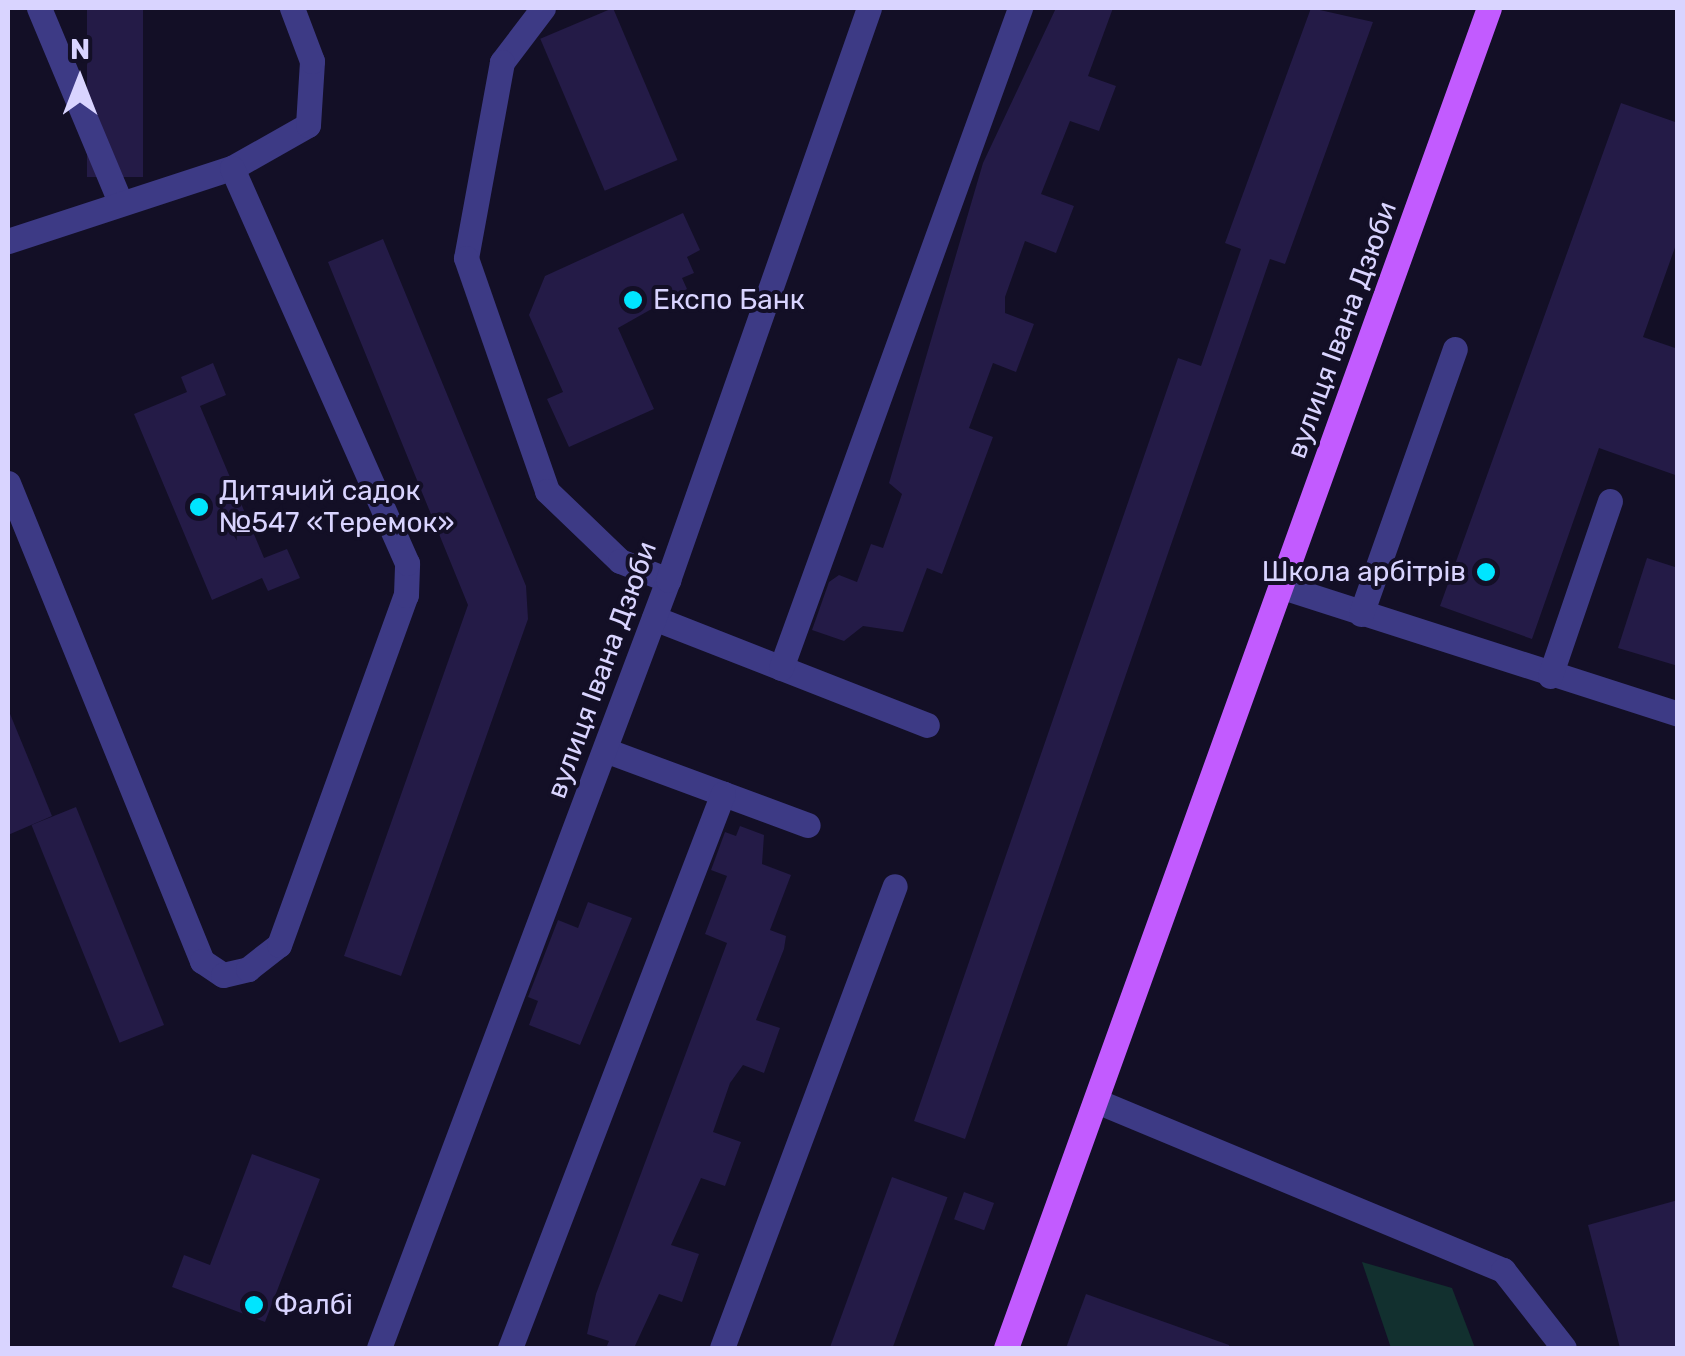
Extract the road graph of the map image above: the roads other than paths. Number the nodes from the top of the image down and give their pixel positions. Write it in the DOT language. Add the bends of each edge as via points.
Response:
graph roads {
  1 [pos="40,8"];
  2 [pos="292,8"];
  3 [pos="543,8"];
  4 [pos="869,8"];
  5 [pos="1020,8"];
  6 [pos="1489,8"];
  7 [pos="232,168"];
  8 [pos="121,204"];
  9 [pos="8,241"];
  10 [pos="1455,349"];
  11 [pos="8,483"];
  12 [pos="1610,501"];
  13 [pos="668,580"];
  14 [pos="1283,587"];
  15 [pos="1361,614"];
  16 [pos="654,618"];
  17 [pos="781,668"];
  18 [pos="1550,676"];
  19 [pos="1678,714"];
  20 [pos="927,725"];
  21 [pos="605,750"];
  22 [pos="723,793"];
  23 [pos="808,824"];
  24 [pos="895,886"];
  25 [pos="1099,1102"];
  26 [pos="379,1348"];
  27 [pos="510,1348"];
  28 [pos="722,1348"];
  29 [pos="1006,1348"];
  30 [pos="1564,1348"];
  1 -- 8 [label="street"];
  2 -- 7 [label="street" via="312,61 308,125"];
  3 -- 13 [label="street" via="502,62 466,258 547,491 620,561"];
  4 -- 13 [label="street, вулиця Івана Дзюби"];
  5 -- 17 [label="street"];
  6 -- 14 [label="main road, вулиця Івана Дзюби"];
  7 -- 8 [label="street"];
  7 -- 11 [label="street" via="406,562 406,595 279,945 248,969 223,975 202,961"];
  8 -- 9 [label="street"];
  10 -- 15 [label="street"];
  12 -- 18 [label="street"];
  13 -- 16 [label="street, вулиця Івана Дзюби"];
  14 -- 15 [label="street"];
  14 -- 25 [label="main road, вулиця Івана Дзюби"];
  15 -- 18 [label="street"];
  16 -- 17 [label="street"];
  16 -- 21 [label="street, вулиця Івана Дзюби"];
  17 -- 20 [label="street"];
  18 -- 19 [label="street"];
  21 -- 22 [label="street"];
  21 -- 26 [label="street, вулиця Івана Дзюби"];
  22 -- 23 [label="street"];
  22 -- 27 [label="street"];
  24 -- 28 [label="street"];
  25 -- 29 [label="main road, вулиця Івана Дзюби"];
  25 -- 30 [label="street" via="1503,1270"];
}
